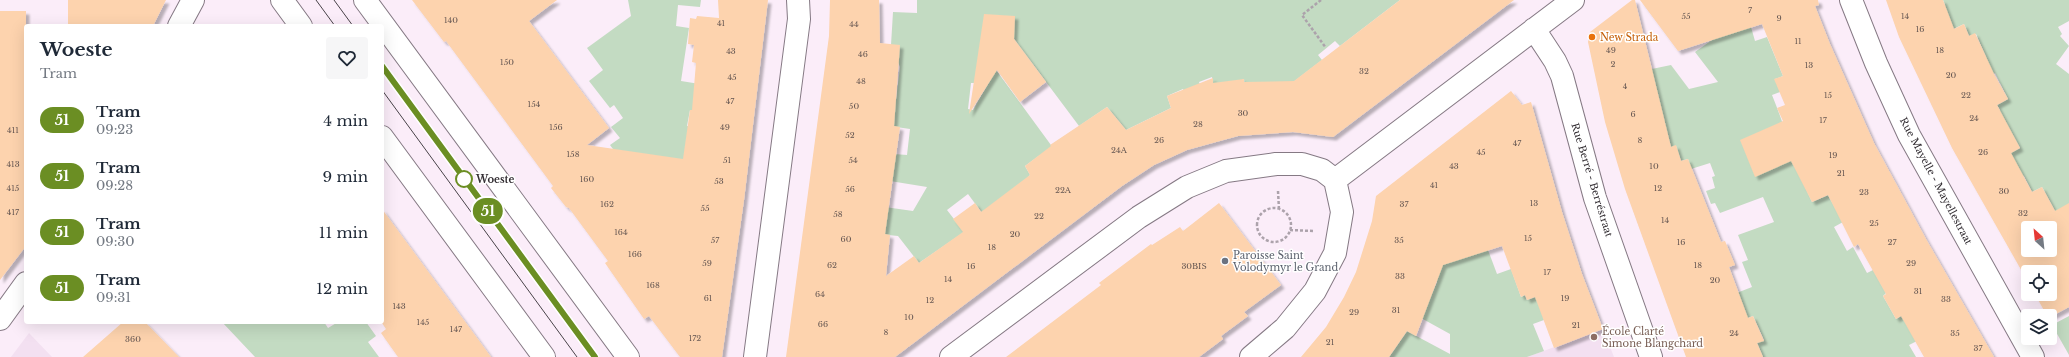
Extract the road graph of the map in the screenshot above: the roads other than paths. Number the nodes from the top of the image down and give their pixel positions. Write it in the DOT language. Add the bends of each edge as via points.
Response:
graph roads {
  1 [pos="192,0"];
  2 [pos="282,0"];
  3 [pos="366,0"];
  4 [pos="798,0"];
  5 [pos="1573,0"];
  6 [pos="1851,0"];
  7 [pos="180,24"];
  8 [pos="300,24"];
  9 [pos="384,24"];
  10 [pos="384,25"];
  11 [pos="1534,29"];
  12 [pos="384,140"];
  13 [pos="1335,180"];
  14 [pos="24,286"];
  15 [pos="0,319"];
  16 [pos="544,357"];
  17 [pos="628,357"];
  18 [pos="755,357"];
  19 [pos="952,357"];
  20 [pos="1251,357"];
  21 [pos="1651,357"];
  22 [pos="2032,357"];
  1 -- 7 [label="street"];
  2 -- 8 [label="street"];
  3 -- 9 [label="street"];
  4 -- 18 [label="street" via="799,19"];
  5 -- 11 [label="street"];
  6 -- 22 [label="street, Rue Mayelle - Mayellestraat" via="1909,135"];
  10 -- 17 [label="street"];
  11 -- 13 [label="street"];
  11 -- 21 [label="street, Rue Berré - Berréstraat" via="1562,76 1595,198"];
  12 -- 16 [label="street"];
  13 -- 19 [label="street" via="1322,170 1302,164 1276,164 1226,171 1186,187 1139,217"];
  13 -- 20 [label="street" via="1342,212 1335,253 1315,291 1285,328"];
  14 -- 15 [label="street"];
}
